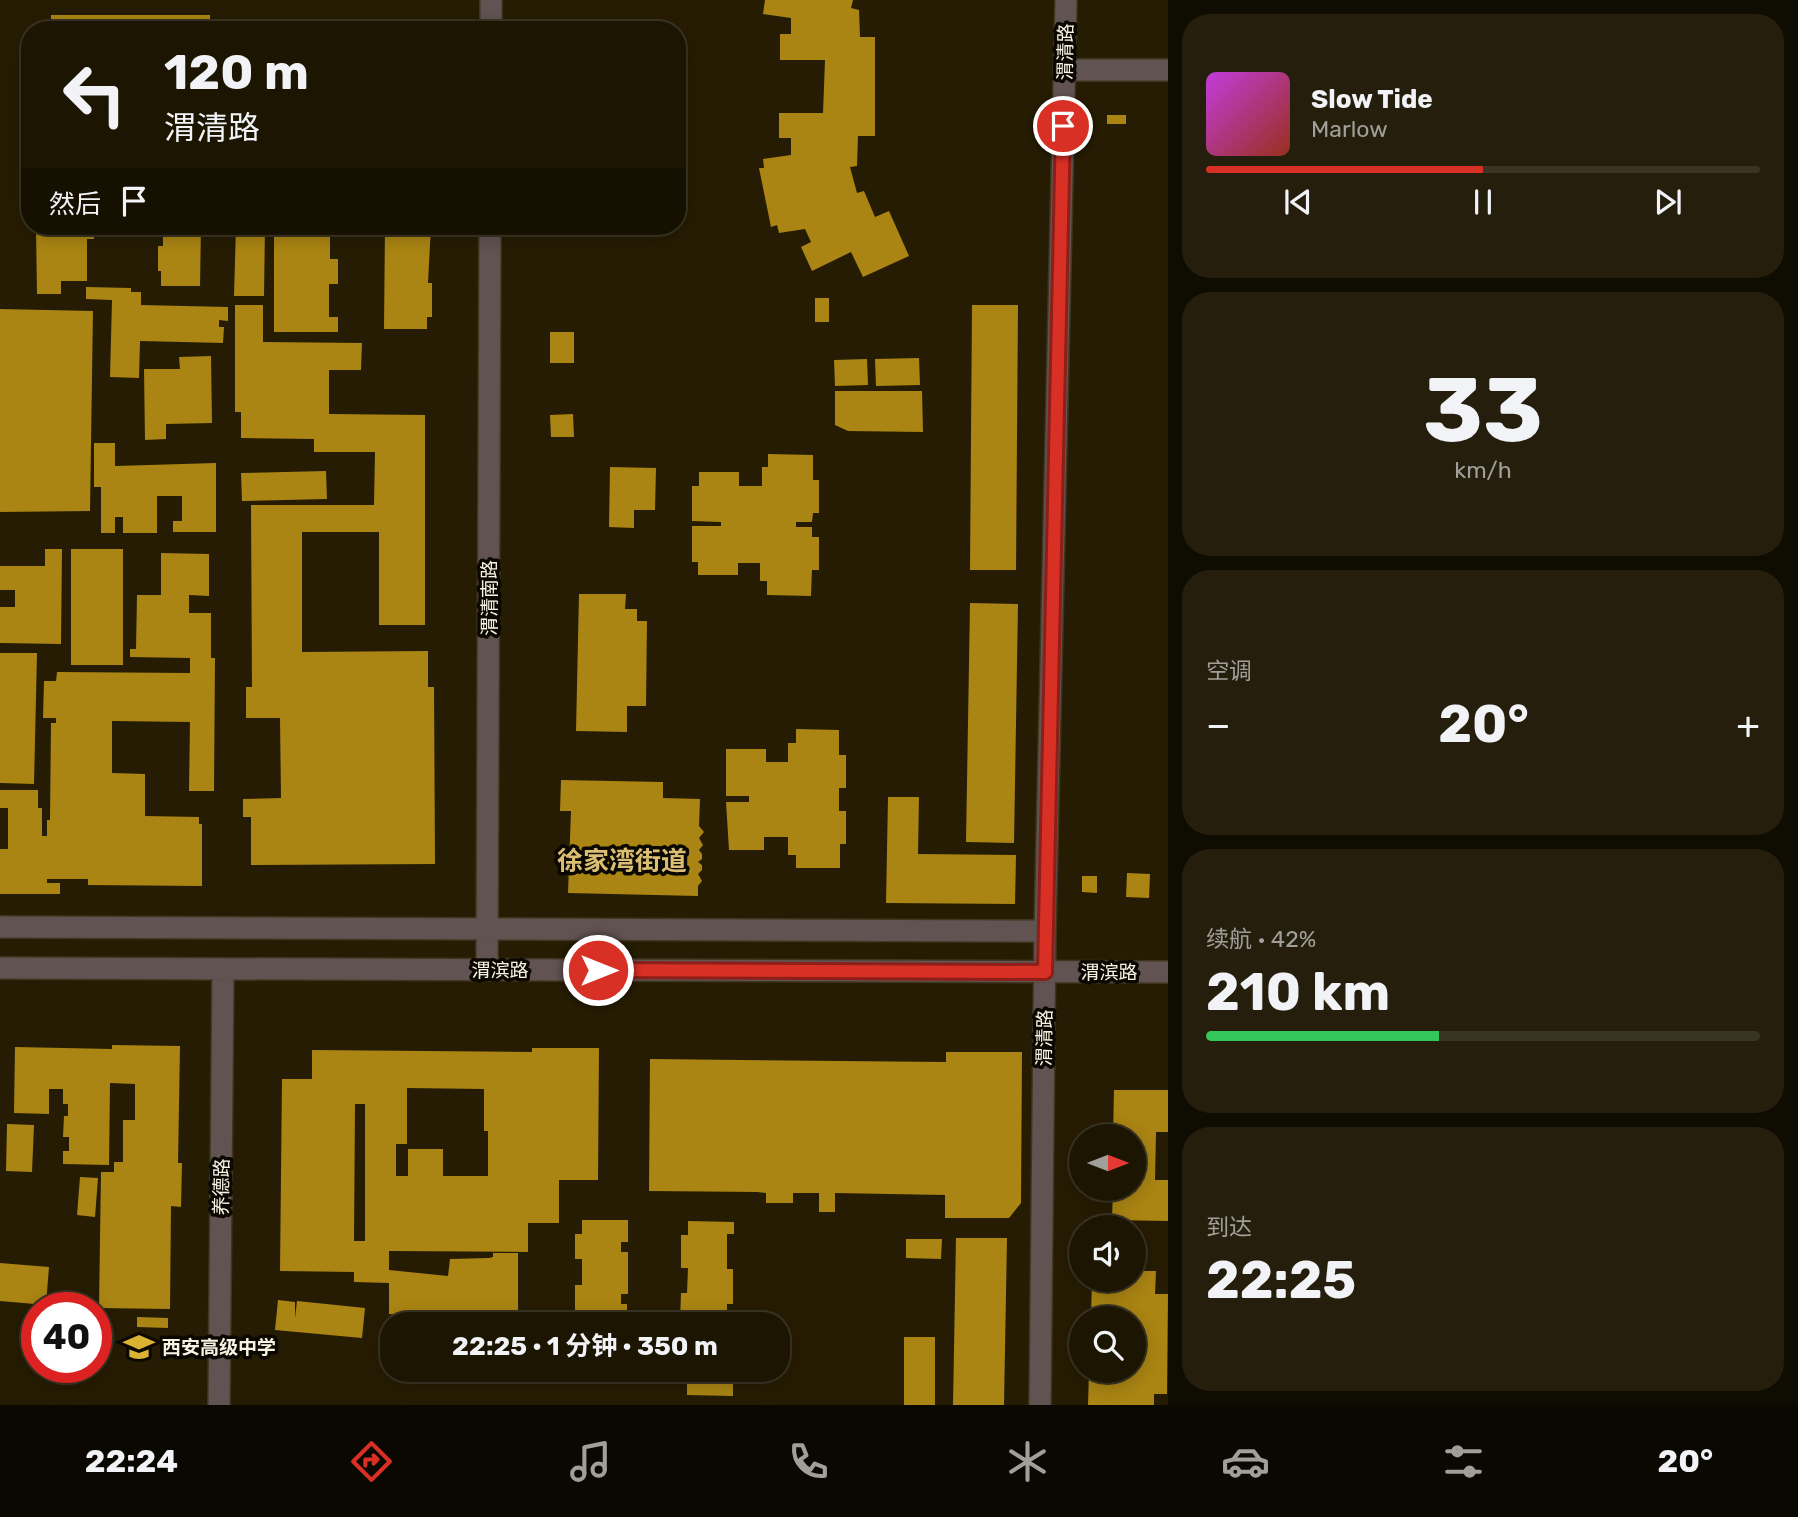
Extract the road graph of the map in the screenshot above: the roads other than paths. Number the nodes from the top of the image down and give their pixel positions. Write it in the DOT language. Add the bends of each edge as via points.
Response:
graph roads {
  1 [pos="491,0"];
  2 [pos="1066,0"];
  3 [pos="491,21"];
  4 [pos="1065,70"];
  5 [pos="1168,70"];
  6 [pos="490,235"];
  7 [pos="0,927"];
  8 [pos="487,928"];
  9 [pos="1045,931"];
  10 [pos="0,968"];
  11 [pos="223,969"];
  12 [pos="487,970"];
  13 [pos="1045,972"];
  14 [pos="1168,972"];
  15 [pos="219,1405"];
  16 [pos="1040,1405"];
  1 -- 3 [label="street"];
  2 -- 4 [label="street, 渭清路"];
  4 -- 5 [label="street"];
  4 -- 9 [label="street, 渭清路"];
  6 -- 8 [label="street, 渭清南路"];
  7 -- 8 [label="street"];
  8 -- 9 [label="street"];
  8 -- 12 [label="street, 渭清南路"];
  9 -- 13 [label="street, 渭清路"];
  10 -- 11 [label="street, 渭滨路"];
  11 -- 12 [label="street, 渭滨路"];
  11 -- 15 [label="street, 养德路"];
  12 -- 13 [label="street, 渭滨路"];
  13 -- 14 [label="street, 渭滨路"];
  13 -- 16 [label="street, 渭清路"];
}
